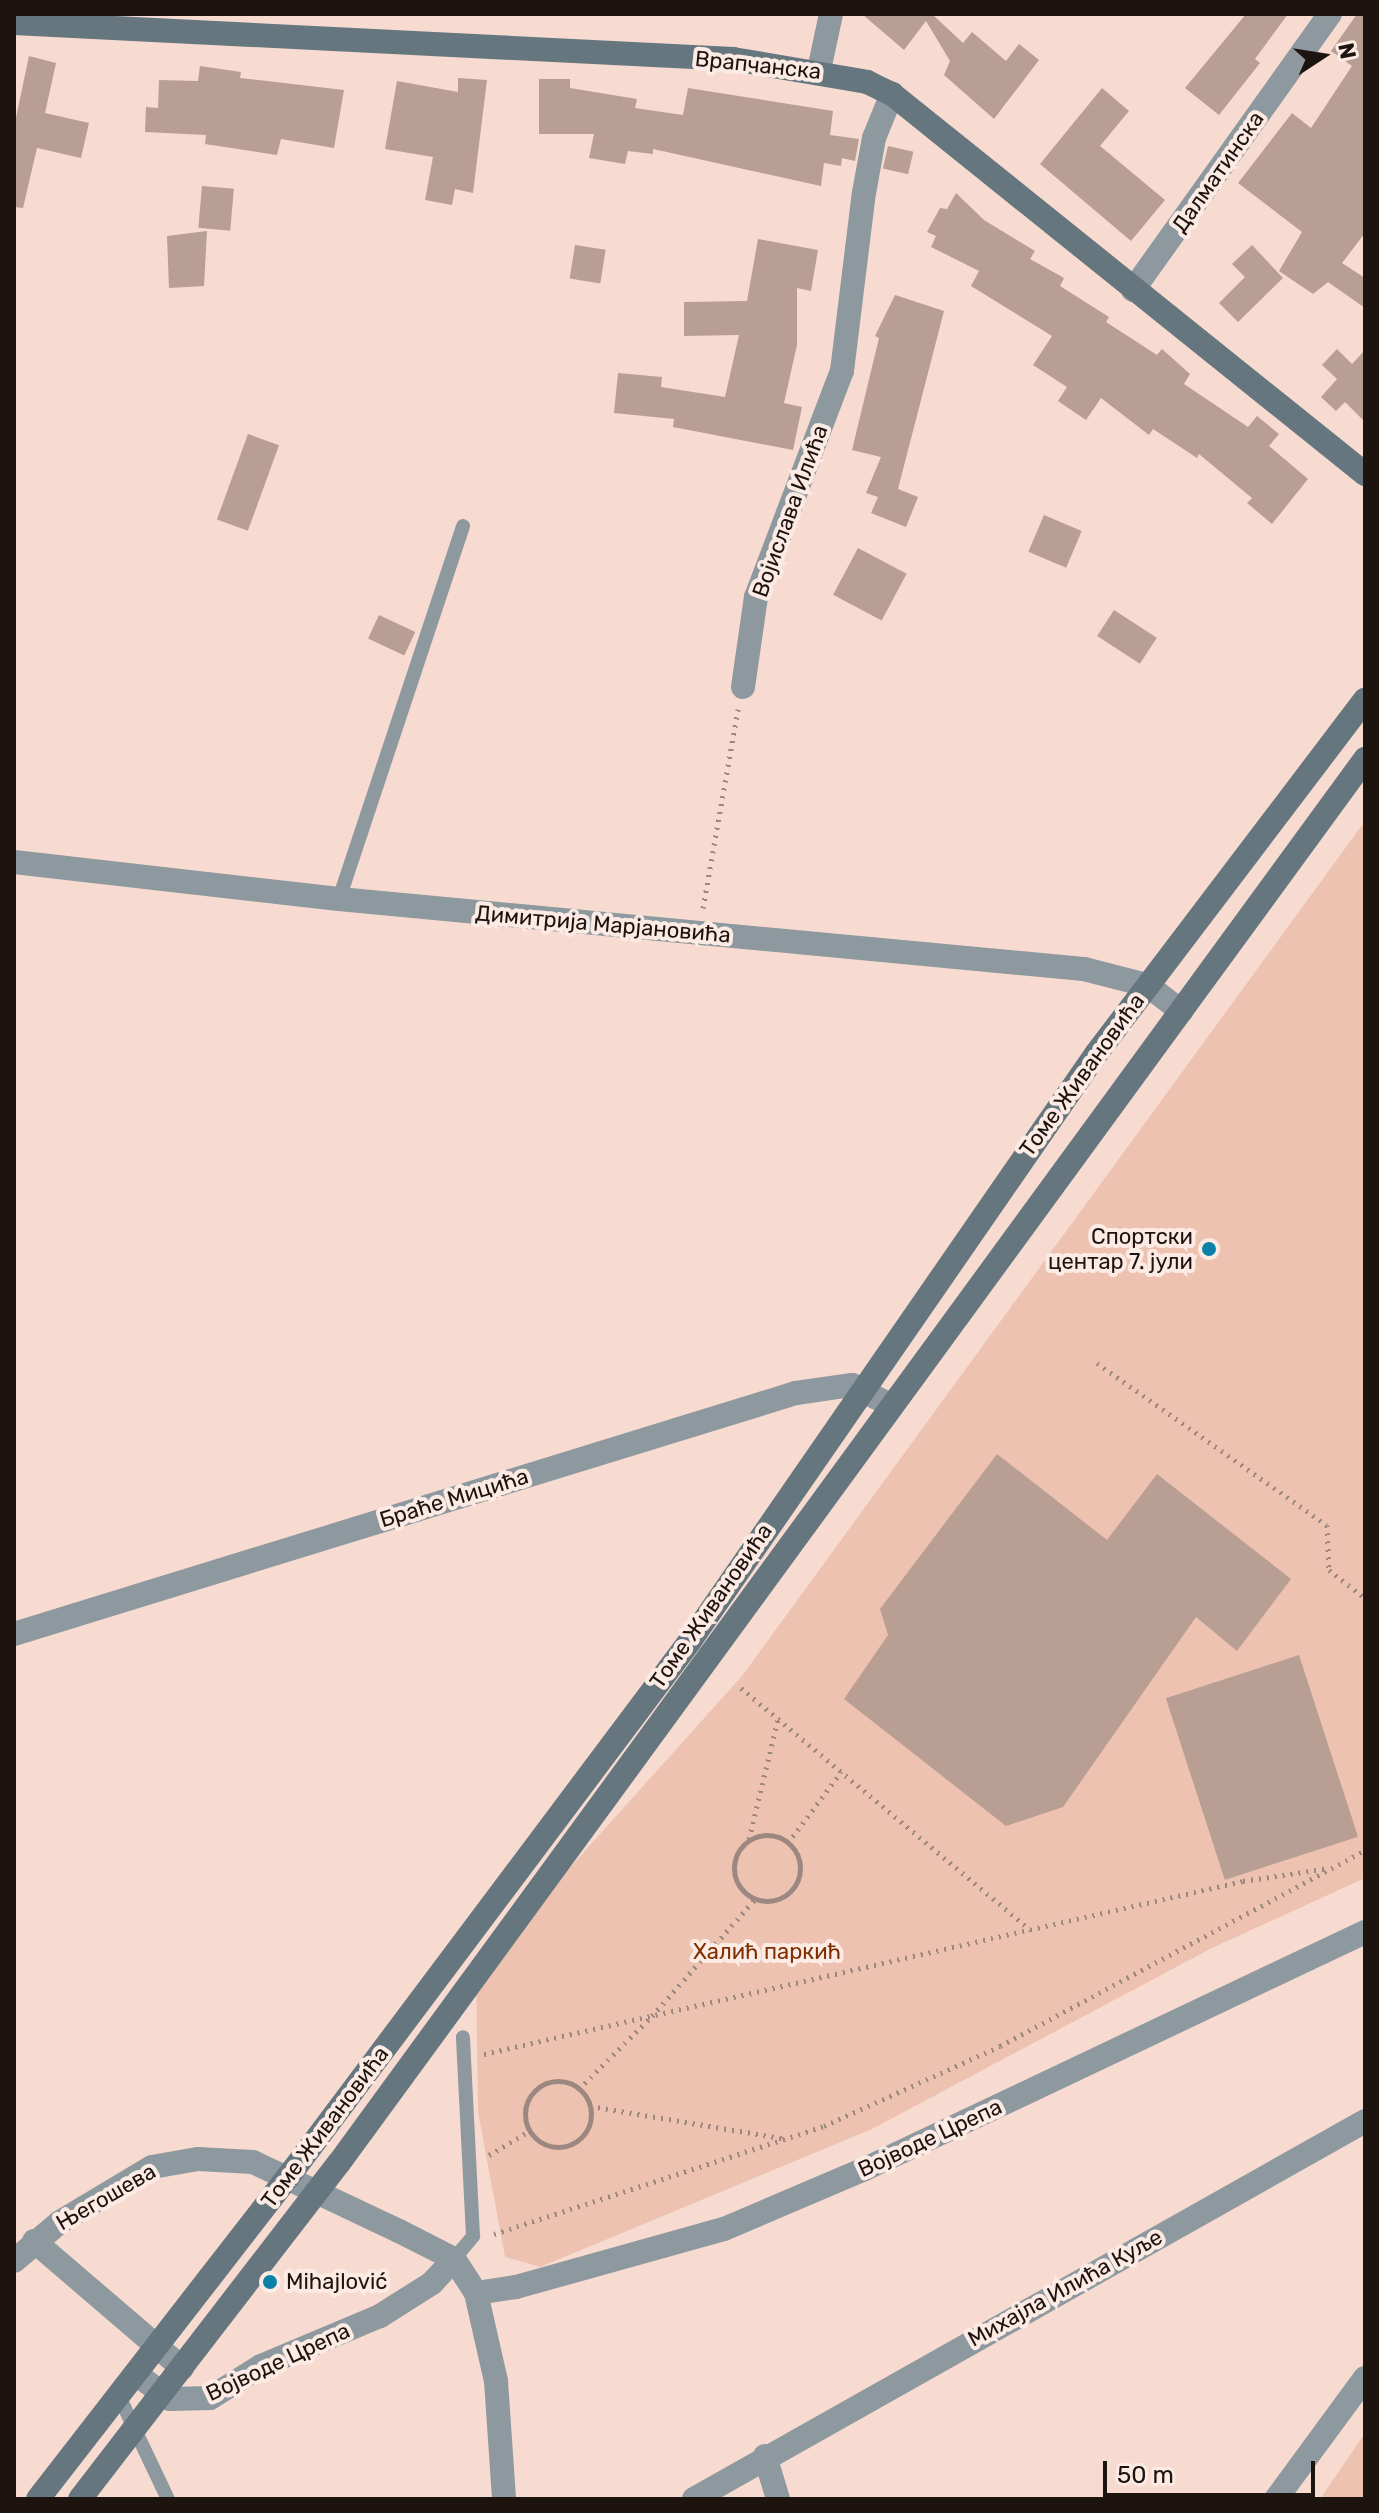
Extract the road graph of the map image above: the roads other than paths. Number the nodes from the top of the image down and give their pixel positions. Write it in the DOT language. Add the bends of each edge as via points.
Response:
graph roads {
  1 [pos="831,14"];
  2 [pos="1330,14"];
  3 [pos="140,20"];
  4 [pos="14,23"];
  5 [pos="819,70"];
  6 [pos="892,94"];
  7 [pos="1133,290"];
  8 [pos="1365,474"];
  9 [pos="463,526"];
  10 [pos="743,687"];
  11 [pos="1365,699"];
  12 [pos="1365,759"];
  13 [pos="14,862"];
  14 [pos="339,899"];
  15 [pos="1147,985"];
  16 [pos="1181,1011"];
  17 [pos="861,1387"];
  18 [pos="892,1406"];
  19 [pos="14,1634"];
  20 [pos="1365,1932"];
  21 [pos="463,2037"];
  22 [pos="1365,2121"];
  23 [pos="288,2177"];
  24 [pos="317,2193"];
  25 [pos="34,2241"];
  26 [pos="454,2259"];
  27 [pos="14,2261"];
  28 [pos="476,2293"];
  29 [pos="157,2346"];
  30 [pos="182,2368"];
  31 [pos="136,2374"];
  32 [pos="1365,2378"];
  33 [pos="160,2395"];
  34 [pos="119,2396"];
  35 [pos="134,2432"];
  36 [pos="765,2456"];
  37 [pos="38,2499"];
  38 [pos="80,2499"];
  39 [pos="168,2499"];
  40 [pos="504,2499"];
  41 [pos="694,2499"];
  42 [pos="778,2499"];
  43 [pos="1276,2499"];
  1 -- 5 [label="street"];
  2 -- 7 [label="street, Далматинска"];
  3 -- 4 [label="main road, Врапчанска"];
  3 -- 5 [label="main road, Врапчанска" via="733,59"];
  5 -- 6 [label="main road, Врапчанска"];
  6 -- 7 [label="main road, Врапчанска"];
  6 -- 10 [label="street, Војислава Илића" via="874,138 864,193 842,371 756,597"];
  7 -- 8 [label="main road, Врапчанска"];
  9 -- 14 [label="lane"];
  11 -- 15 [label="main road, Томе Живановића"];
  12 -- 16 [label="main road, Томе Живановића"];
  13 -- 14 [label="street, Димитрија Марјановића"];
  14 -- 15 [label="street, Димитрија Марјановића" via="1084,969"];
  15 -- 16 [label="street, Димитрија Марјановића"];
  15 -- 17 [label="main road, Томе Живановића"];
  16 -- 18 [label="main road, Томе Живановића"];
  17 -- 18 [label="street"];
  17 -- 19 [label="street, Браће Мицића" via="839,1385 782,1397"];
  17 -- 23 [label="main road, Томе Живановића" via="690,1641"];
  18 -- 24 [label="main road, Томе Живановића"];
  20 -- 28 [label="street, Војводе Црепа" via="865,2169 724,2229 516,2287"];
  21 -- 26 [label="lane" via="473,2236"];
  22 -- 36 [label="street, Михајла Илића Куље"];
  23 -- 24 [label="street, Његошева"];
  23 -- 25 [label="street, Његошева" via="227,2158 172,2162 133,2178"];
  23 -- 29 [label="main road, Томе Живановића"];
  24 -- 26 [label="street"];
  24 -- 30 [label="main road, Томе Живановића"];
  25 -- 27 [label="street, Његошева"];
  25 -- 29 [label="street, Његошева"];
  26 -- 28 [label="street"];
  26 -- 33 [label="street, Војводе Црепа" via="432,2283 380,2316 261,2366 210,2398"];
  28 -- 40 [label="street" via="496,2381"];
  29 -- 30 [label="street, Његошева"];
  29 -- 31 [label="main road, Томе Живановића"];
  30 -- 33 [label="main road, Томе Живановића"];
  31 -- 33 [label="street"];
  31 -- 34 [label="main road, Томе Живановића"];
  32 -- 43 [label="street"];
  33 -- 35 [label="main road, Томе Живановића"];
  34 -- 35 [label="lane"];
  34 -- 37 [label="main road, Томе Живановића"];
  35 -- 38 [label="main road, Томе Живановића"];
  35 -- 39 [label="lane"];
  36 -- 41 [label="street, Михајла Илића Куље"];
  36 -- 42 [label="street"];
}
